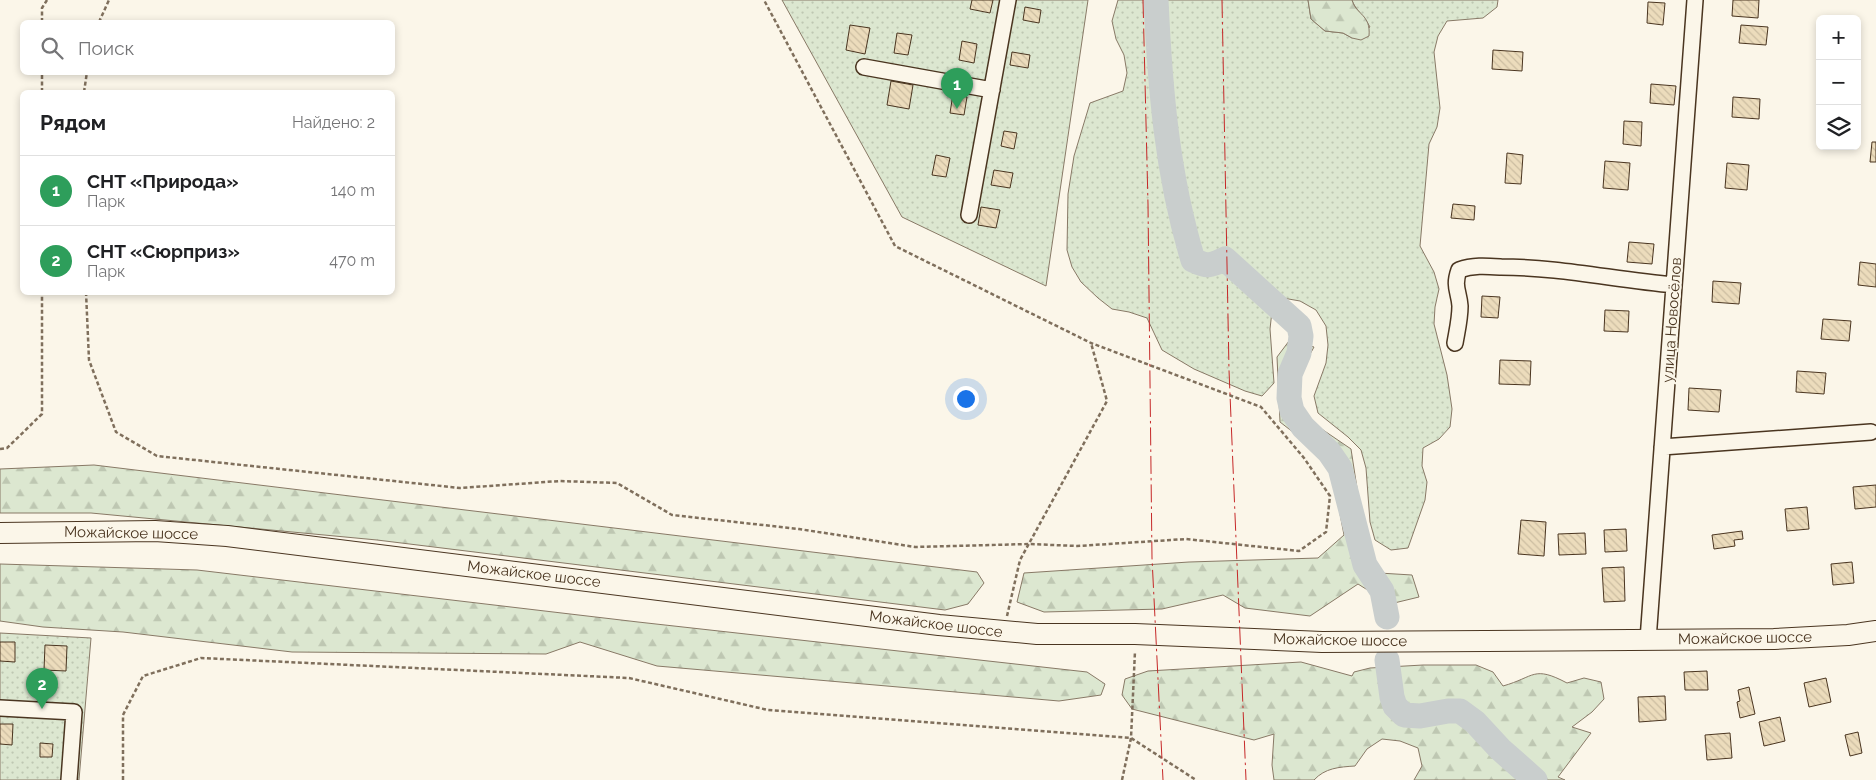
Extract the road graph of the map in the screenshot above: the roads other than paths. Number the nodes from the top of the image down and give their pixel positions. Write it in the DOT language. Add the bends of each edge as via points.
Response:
graph roads {
  1 [pos="1008,0"];
  2 [pos="1696,0"];
  3 [pos="864,67"];
  4 [pos="992,90"];
  5 [pos="969,215"];
  6 [pos="1674,285"];
  7 [pos="1455,343"];
  8 [pos="1871,432"];
  9 [pos="1662,447"];
  10 [pos="0,533"];
  11 [pos="1876,631"];
  12 [pos="1648,640"];
  13 [pos="0,708"];
  14 [pos="69,780"];
  1 -- 4 [label="street"];
  2 -- 6 [label="street, улица Новосёлов"];
  3 -- 4 [label="street"];
  4 -- 5 [label="street"];
  6 -- 7 [label="street" via="1532,267 1470,266 1459,270 1455,281 1460,305"];
  6 -- 9 [label="street, улица Новосёлов"];
  8 -- 9 [label="street"];
  9 -- 12 [label="street, улица Новосёлов"];
  10 -- 12 [label="main road, Можайское шоссе" via="155,532 227,536 1003,632 1322,642"];
  11 -- 12 [label="main road, Можайское шоссе" via="1774,639"];
  13 -- 14 [label="street" via="74,712"];
}
